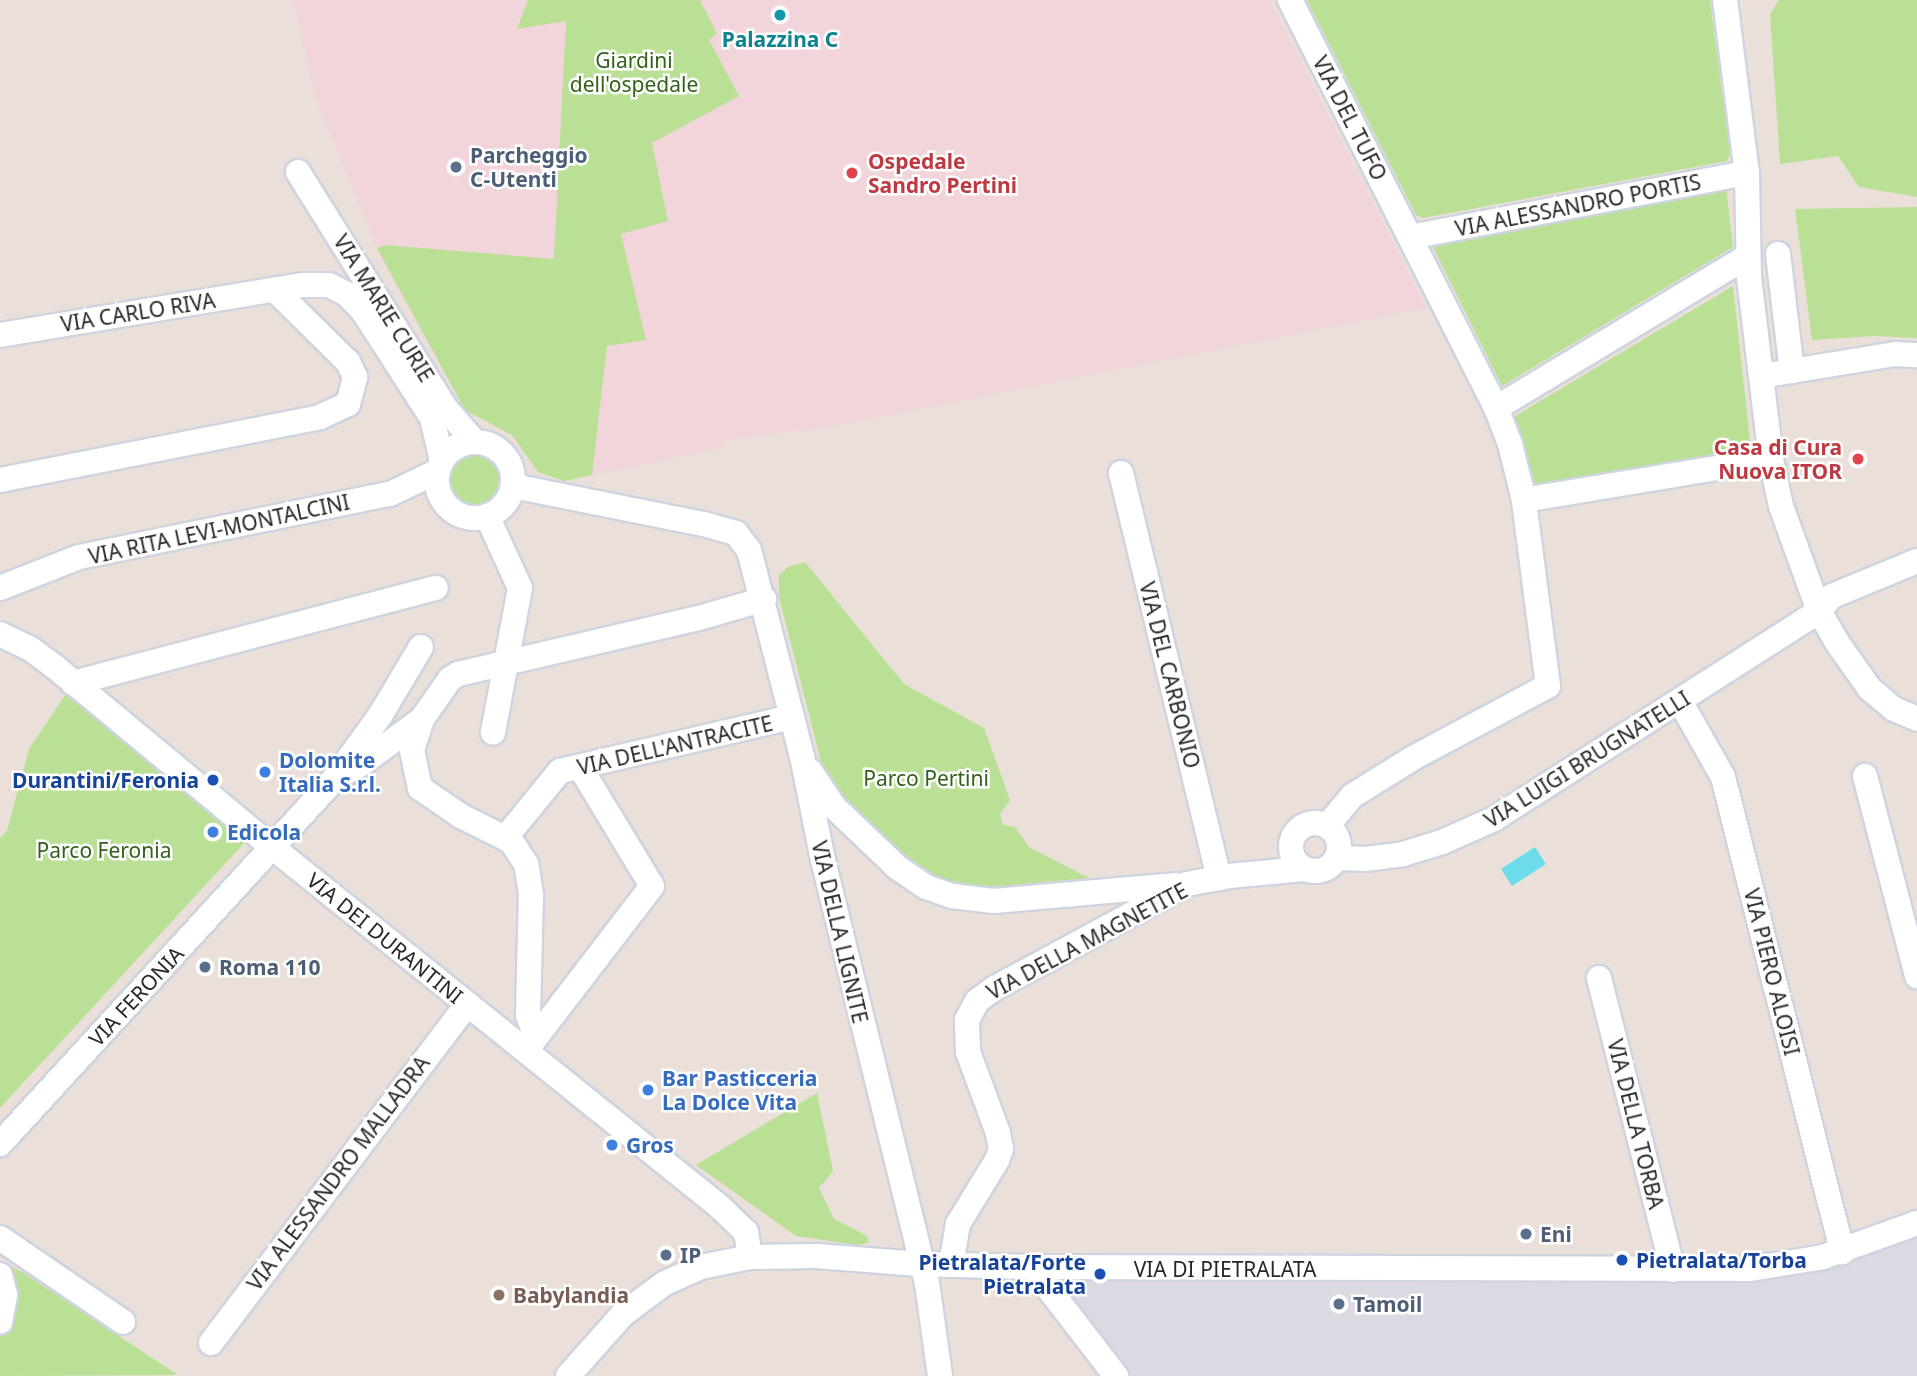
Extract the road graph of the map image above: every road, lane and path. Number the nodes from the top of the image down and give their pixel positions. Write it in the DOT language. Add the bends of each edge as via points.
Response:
graph roads {
  1 [pos="1290,0"];
  2 [pos="1726,0"];
  3 [pos="298,172"];
  4 [pos="1747,173"];
  5 [pos="1410,237"];
  6 [pos="1777,254"];
  7 [pos="1748,256"];
  8 [pos="275,290"];
  9 [pos="0,334"];
  10 [pos="1917,355"];
  11 [pos="1792,371"];
  12 [pos="1761,376"];
  13 [pos="1496,408"];
  14 [pos="474,441"];
  15 [pos="1771,459"];
  16 [pos="440,466"];
  17 [pos="1121,473"];
  18 [pos="0,480"];
  19 [pos="513,486"];
  20 [pos="1524,500"];
  21 [pos="487,516"];
  22 [pos="1917,561"];
  23 [pos="436,587"];
  24 [pos="0,588"];
  25 [pos="764,600"];
  26 [pos="1819,611"];
  27 [pos="0,634"];
  28 [pos="421,647"];
  29 [pos="506,663"];
  30 [pos="74,683"];
  31 [pos="1680,701"];
  32 [pos="792,717"];
  33 [pos="422,719"];
  34 [pos="1917,719"];
  35 [pos="493,732"];
  36 [pos="802,755"];
  37 [pos="580,767"];
  38 [pos="1865,776"];
  39 [pos="334,779"];
  40 [pos="838,812"];
  41 [pos="813,818"];
  42 [pos="1327,825"];
  43 [pos="506,837"];
  44 [pos="1291,841"];
  45 [pos="272,847"];
  46 [pos="1337,858"];
  47 [pos="1304,869"];
  48 [pos="1224,877"];
  49 [pos="1187,884"];
  50 [pos="1917,976"];
  51 [pos="1600,978"];
  52 [pos="467,1004"];
  53 [pos="532,1043"];
  54 [pos="0,1144"];
  55 [pos="1917,1223"];
  56 [pos="0,1238"];
  57 [pos="1842,1252"];
  58 [pos="750,1257"];
  59 [pos="919,1264"];
  60 [pos="951,1265"];
  61 [pos="1032,1267"];
  62 [pos="1673,1269"];
  63 [pos="0,1275"];
  64 [pos="0,1322"];
  65 [pos="123,1322"];
  66 [pos="211,1343"];
  67 [pos="568,1376"];
  68 [pos="940,1376"];
  69 [pos="1116,1376"];
  1 -- 5 [label="street, VIA DEL TUFO"];
  2 -- 4 [label="street"];
  3 -- 14 [label="street, VIA MARIE CURIE" via="446,409"];
  4 -- 5 [label="street, VIA ALESSANDRO PORTIS"];
  4 -- 7 [label="street"];
  5 -- 13 [label="street, VIA DEL TUFO"];
  6 -- 11 [label="street"];
  7 -- 12 [label="street"];
  7 -- 13 [label="street"];
  8 -- 9 [label="street, VIA CARLO RIVA"];
  8 -- 16 [label="street, VIA CARLO RIVA" via="329,285 347,294 363,311 432,418"];
  8 -- 18 [label="street" via="348,362 355,377 348,404 320,417"];
  10 -- 11 [label="street" via="1895,354"];
  11 -- 12 [label="street"];
  12 -- 15 [label="street"];
  13 -- 20 [label="street, VIA DEL TUFO"];
  14 -- 16 [label="street" via="454,448"];
  14 -- 19 [label="street" via="502,452 511,467"];
  15 -- 20 [label="street"];
  15 -- 26 [label="street" via="1789,532"];
  16 -- 21 [label="street" via="439,491 449,508 467,517"];
  16 -- 24 [label="street, VIA RITA LEVI-MONTALCINI" via="390,494 79,558"];
  17 -- 48 [label="street, VIA DEL CARBONIO"];
  19 -- 21 [label="street" via="504,504"];
  19 -- 25 [label="street, VIA DELLA LIGNITE" via="736,533 752,557"];
  20 -- 42 [label="street, VIA DEL TUFO" via="1548,686 1372,783 1348,799"];
  21 -- 29 [label="street" via="520,588"];
  22 -- 26 [label="street, VIA LUIGI BRUGNATELLI" via="1837,593"];
  23 -- 30 [label="street"];
  25 -- 29 [label="street"];
  25 -- 32 [label="street, VIA DELLA LIGNITE"];
  26 -- 31 [label="street, VIA LUIGI BRUGNATELLI"];
  26 -- 34 [label="street" via="1870,689 1894,709"];
  27 -- 30 [label="street, VIA DEI DURANTINI" via="31,649"];
  28 -- 39 [label="street"];
  29 -- 33 [label="street" via="454,676"];
  29 -- 35 [label="street"];
  30 -- 45 [label="street, VIA DEI DURANTINI"];
  31 -- 46 [label="street, VIA LUIGI BRUGNATELLI" via="1511,810 1465,833 1403,854"];
  31 -- 57 [label="street, VIA PIERO ALOISI" via="1723,777"];
  32 -- 36 [label="street, VIA DELLA LIGNITE"];
  32 -- 37 [label="street, VIA DELL'ANTRACITE"];
  33 -- 39 [label="street"];
  33 -- 43 [label="street" via="412,750 420,788 461,816"];
  36 -- 40 [label="street" via="822,794"];
  36 -- 41 [label="street, VIA DELLA LIGNITE"];
  37 -- 43 [label="street, VIA DELL'ANTRACITE" via="560,771 552,778"];
  37 -- 53 [label="street" via="652,886"];
  38 -- 50 [label="street"];
  39 -- 45 [label="street, VIA FERONIA"];
  40 -- 41 [label="street" via="822,808"];
  40 -- 49 [label="street" via="903,872 926,887 958,898 1016,900"];
  41 -- 59 [label="street, VIA DELLA LIGNITE"];
  42 -- 44 [label="street" via="1305,824"];
  42 -- 46 [label="street" via="1339,841"];
  43 -- 53 [label="street" via="523,857 530,883 528,1015"];
  44 -- 47 [label="street" via="1294,860"];
  44 -- 48 [label="street, VIA DELLA MAGNETITE"];
  45 -- 52 [label="street, VIA DEI DURANTINI"];
  45 -- 54 [label="street, VIA FERONIA"];
  46 -- 47 [label="street" via="1324,869"];
  47 -- 48 [label="street, VIA DELLA MAGNETITE"];
  48 -- 49 [label="street, VIA DELLA MAGNETITE"];
  49 -- 60 [label="street, VIA DELLA MAGNETITE" via="995,988 972,1009 966,1036 971,1067 1000,1149 958,1224"];
  51 -- 62 [label="street, VIA DELLA TORBA"];
  52 -- 53 [label="street, VIA DEI DURANTINI"];
  52 -- 66 [label="street, VIA ALESSANDRO MALLADRA"];
  53 -- 58 [label="street, VIA DEI DURANTINI" via="741,1226 748,1237"];
  55 -- 57 [label="street, VIA DI PIETRALATA"];
  56 -- 65 [label="street"];
  57 -- 62 [label="street, VIA DI PIETRALATA" via="1762,1268"];
  58 -- 59 [label="street, VIA DI PIETRALATA" via="817,1256"];
  58 -- 67 [label="street, VIA DI PIETRALATA" via="701,1267 665,1283 623,1314"];
  59 -- 60 [label="street, VIA DI PIETRALATA"];
  59 -- 68 [label="street, VIA DELLA LIGNITE" via="927,1283"];
  60 -- 61 [label="street, VIA DI PIETRALATA"];
  61 -- 62 [label="street, VIA DI PIETRALATA"];
  61 -- 69 [label="street"];
  63 -- 64 [label="street" via="5,1295"];
}
